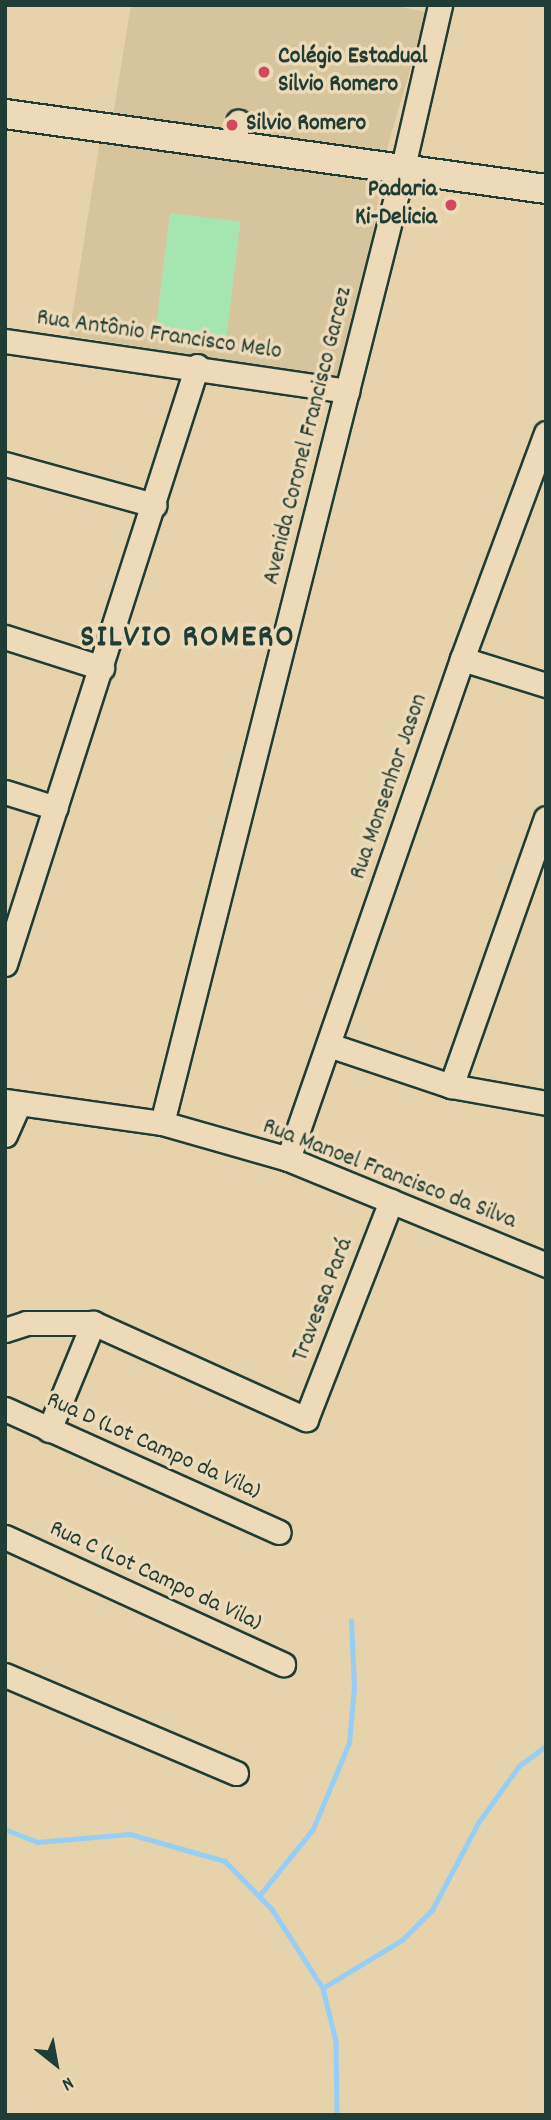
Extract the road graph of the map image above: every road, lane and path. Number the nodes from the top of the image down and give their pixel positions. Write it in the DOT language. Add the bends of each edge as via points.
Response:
graph roads {
  1 [pos="440,5"];
  2 [pos="5,114"];
  3 [pos="402,170"];
  4 [pos="546,189"];
  5 [pos="5,341"];
  6 [pos="197,366"];
  7 [pos="347,391"];
  8 [pos="546,433"];
  9 [pos="5,464"];
  10 [pos="154,505"];
  11 [pos="5,637"];
  12 [pos="462,659"];
  13 [pos="102,668"];
  14 [pos="546,685"];
  15 [pos="5,792"];
  16 [pos="56,808"];
  17 [pos="545,824"];
  18 [pos="7,954"];
  19 [pos="329,1045"];
  20 [pos="451,1086"];
  21 [pos="12,1102"];
  22 [pos="546,1103"];
  23 [pos="162,1122"];
  24 [pos="5,1135"];
  25 [pos="288,1159"];
  26 [pos="391,1201"];
  27 [pos="546,1265"];
  28 [pos="93,1324"];
  29 [pos="6,1328"];
  30 [pos="5,1409"];
  31 [pos="48,1430"];
  32 [pos="279,1532"];
  33 [pos="5,1537"];
  34 [pos="283,1664"];
  35 [pos="5,1675"];
  36 [pos="236,1773"];
  1 -- 3 [label="street, Avenida Coronel Francisco Garcez"];
  2 -- 3 [label="main road" via="236,133"];
  3 -- 4 [label="main road"];
  3 -- 7 [label="street, Avenida Coronel Francisco Garcez"];
  5 -- 6 [label="street, Rua Antônio Francisco Melo"];
  6 -- 7 [label="street, Rua Antônio Francisco Melo"];
  6 -- 10 [label="street"];
  7 -- 23 [label="street, Avenida Coronel Francisco Garcez"];
  8 -- 12 [label="street, Rua Monsenhor Jason"];
  9 -- 10 [label="street"];
  10 -- 13 [label="street"];
  11 -- 13 [label="street"];
  12 -- 14 [label="street"];
  12 -- 19 [label="street, Rua Monsenhor Jason"];
  13 -- 16 [label="street"];
  15 -- 16 [label="street"];
  16 -- 18 [label="street"];
  17 -- 20 [label="street"];
  19 -- 20 [label="street"];
  19 -- 25 [label="street, Rua Monsenhor Jason"];
  20 -- 22 [label="street"];
  21 -- 23 [label="street, Rua Manoel Francisco da Silva"];
  21 -- 24 [label="street"];
  23 -- 25 [label="street, Rua Manoel Francisco da Silva"];
  25 -- 26 [label="street, Rua Manoel Francisco da Silva"];
  26 -- 27 [label="street, Rua Manoel Francisco da Silva"];
  26 -- 28 [label="street, Travessa Pará" via="306,1419"];
  28 -- 29 [label="street" via="61,1320"];
  28 -- 31 [label="street"];
  30 -- 31 [label="street, Rua D (Lot Campo da Vila)"];
  31 -- 32 [label="street, Rua D (Lot Campo da Vila)"];
  33 -- 34 [label="street, Rua C (Lot Campo da Vila)"];
  35 -- 36 [label="street"];
}
